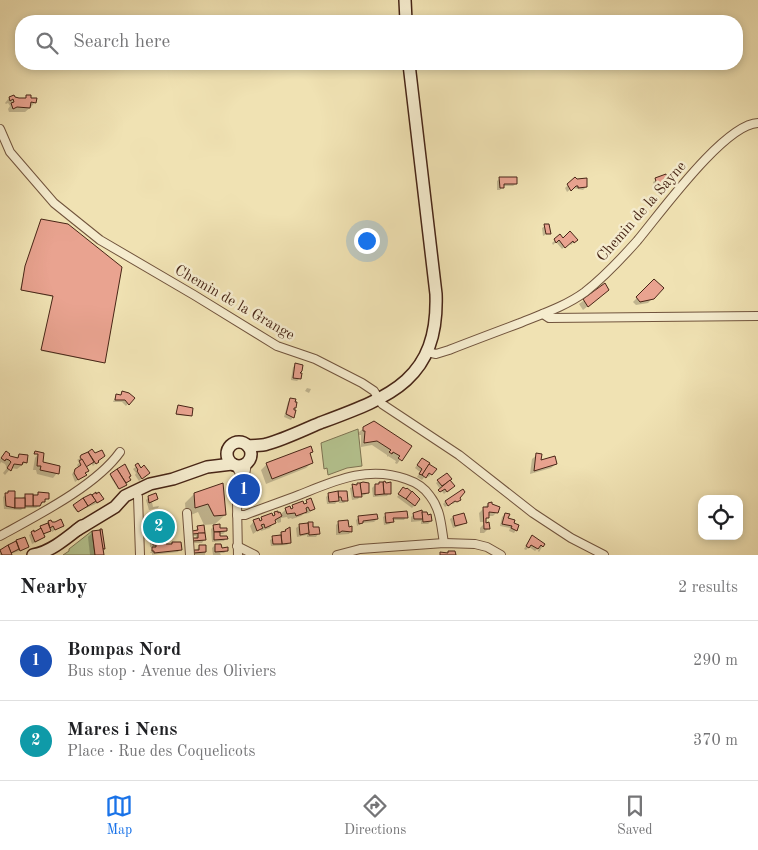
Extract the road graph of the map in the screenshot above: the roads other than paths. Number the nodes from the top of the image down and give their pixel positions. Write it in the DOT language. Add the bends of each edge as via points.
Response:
graph roads {
  1 [pos="406,0"];
  2 [pos="406,15"];
  3 [pos="410,70"];
  4 [pos="758,123"];
  5 [pos="0,129"];
  6 [pos="543,314"];
  7 [pos="758,316"];
  8 [pos="427,352"];
  9 [pos="379,399"];
  10 [pos="266,444"];
  11 [pos="248,446"];
  12 [pos="120,452"];
  13 [pos="226,454"];
  14 [pos="241,463"];
  15 [pos="207,467"];
  16 [pos="174,479"];
  17 [pos="138,497"];
  18 [pos="120,502"];
  19 [pos="186,513"];
  20 [pos="237,515"];
  21 [pos="0,536"];
  22 [pos="444,543"];
  23 [pos="57,544"];
  24 [pos="237,551"];
  25 [pos="370,552"];
  26 [pos="33,555"];
  27 [pos="38,555"];
  28 [pos="46,555"];
  29 [pos="140,555"];
  30 [pos="190,555"];
  31 [pos="255,555"];
  32 [pos="336,555"];
  33 [pos="501,555"];
  34 [pos="604,555"];
  1 -- 2 [label="main road"];
  3 -- 8 [label="main road" via="434,272 435,327"];
  4 -- 6 [label="street, Chemin de la Sayne" via="725,141 693,171 637,240 592,286"];
  5 -- 9 [label="street, Chemin de la Grange" via="10,152 54,203 100,240 277,346 315,359 362,383"];
  6 -- 7 [label="street" via="549,318"];
  6 -- 8 [label="street, Chemin de la Sayne" via="449,350 436,354"];
  8 -- 9 [label="main road" via="409,379"];
  9 -- 10 [label="main road"];
  9 -- 34 [label="street, Chemin de la Grange" via="533,513"];
  10 -- 11 [label="main road"];
  10 -- 14 [label="main road"];
  11 -- 13 [label="main road" via="236,442"];
  11 -- 14 [label="main road" via="251,453"];
  12 -- 21 [label="street" via="113,462 76,491"];
  13 -- 14 [label="main road" via="229,462"];
  13 -- 15 [label="main road"];
  14 -- 15 [label="main road"];
  14 -- 20 [label="street" via="242,485"];
  15 -- 16 [label="main road"];
  16 -- 17 [label="main road"];
  16 -- 18 [label="main road" via="150,484 125,496"];
  17 -- 18 [label="main road"];
  17 -- 29 [label="street"];
  18 -- 23 [label="main road" via="99,511"];
  19 -- 30 [label="street"];
  20 -- 22 [label="street" via="245,515 347,477 386,474 415,482 431,496 442,518"];
  20 -- 24 [label="street"];
  22 -- 25 [label="street"];
  22 -- 33 [label="street" via="475,544"];
  23 -- 27 [label="main road"];
  23 -- 28 [label="main road"];
  24 -- 31 [label="street"];
  25 -- 32 [label="street" via="360,549"];
  26 -- 27 [label="main road"];
}
